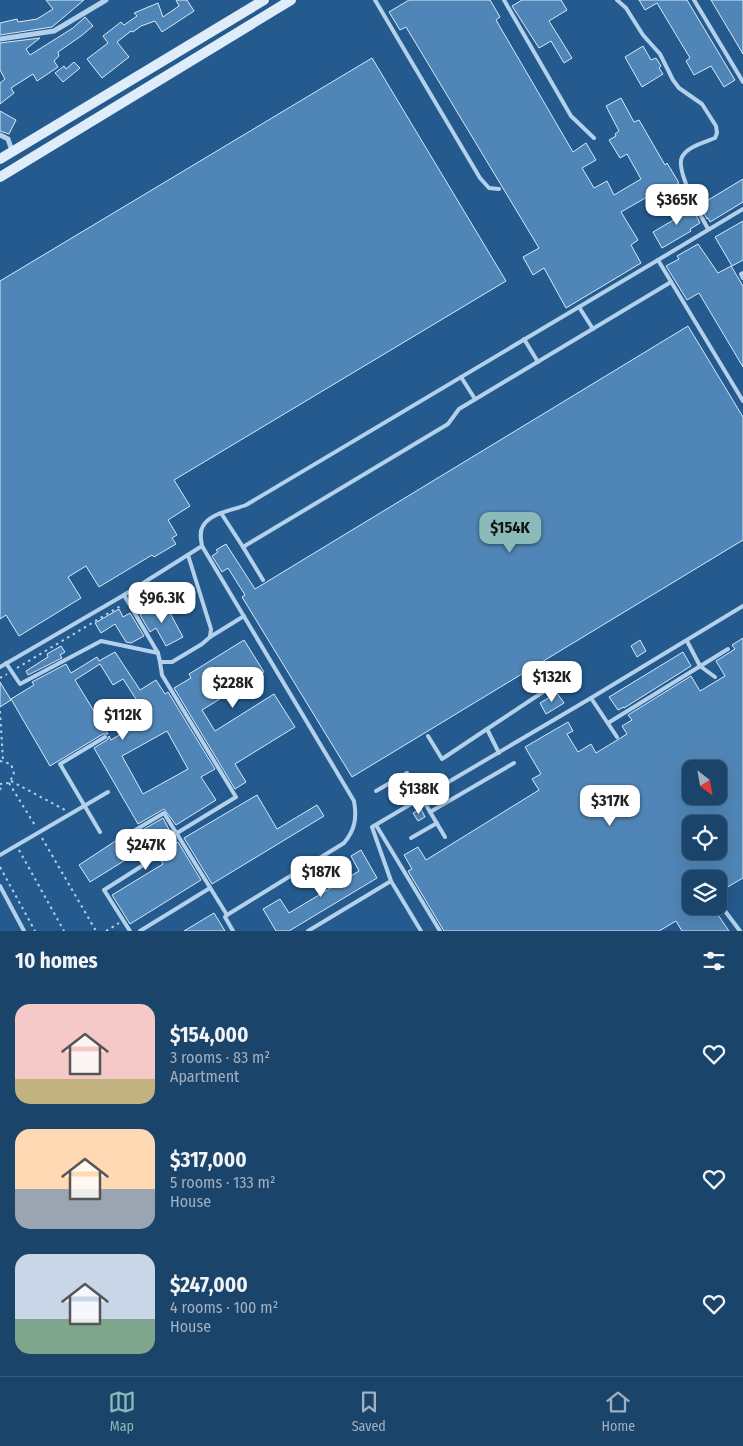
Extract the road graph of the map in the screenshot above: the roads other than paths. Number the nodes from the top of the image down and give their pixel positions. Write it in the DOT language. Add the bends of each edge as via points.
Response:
graph roads {
  1 [pos="106,0"];
  2 [pos="264,0"];
  3 [pos="291,0"];
  4 [pos="375,0"];
  5 [pos="504,0"];
  6 [pos="617,0"];
  7 [pos="694,0"];
  8 [pos="251,3"];
  9 [pos="0,39"];
  10 [pos="743,82"];
  11 [pos="0,135"];
  12 [pos="594,138"];
  13 [pos="12,152"];
  14 [pos="0,159"];
  15 [pos="4,175"];
  16 [pos="499,189"];
  17 [pos="743,208"];
  18 [pos="708,229"];
  19 [pos="658,260"];
  20 [pos="743,273"];
  21 [pos="743,278"];
  22 [pos="671,282"];
  23 [pos="579,307"];
  24 [pos="593,329"];
  25 [pos="524,340"];
  26 [pos="538,362"];
  27 [pos="461,377"];
  28 [pos="475,399"];
  29 [pos="743,401"];
  30 [pos="221,513"];
  31 [pos="202,546"];
  32 [pos="243,547"];
  33 [pos="188,555"];
  34 [pos="263,580"];
  35 [pos="124,595"];
  36 [pos="743,606"];
  37 [pos="244,616"];
  38 [pos="210,637"];
  39 [pos="687,641"];
  40 [pos="728,649"];
  41 [pos="158,653"];
  42 [pos="160,662"];
  43 [pos="6,664"];
  44 [pos="700,666"];
  45 [pos="0,667"];
  46 [pos="715,677"];
  47 [pos="552,686"];
  48 [pos="591,698"];
  49 [pos="608,723"];
  50 [pos="487,729"];
  51 [pos="428,736"];
  52 [pos="105,737"];
  53 [pos="617,737"];
  54 [pos="499,753"];
  55 [pos="514,763"];
  56 [pos="376,791"];
  57 [pos="108,792"];
  58 [pos="422,798"];
  59 [pos="84,806"];
  60 [pos="430,812"];
  61 [pos="436,823"];
  62 [pos="376,824"];
  63 [pos="100,832"];
  64 [pos="132,832"];
  65 [pos="176,833"];
  66 [pos="445,837"];
  67 [pos="411,838"];
  68 [pos="0,855"];
  69 [pos="156,857"];
  70 [pos="391,881"];
  71 [pos="0,886"];
  72 [pos="210,888"];
  73 [pos="727,914"];
  74 [pos="227,915"];
  75 [pos="24,931"];
  76 [pos="130,931"];
  77 [pos="140,931"];
  78 [pos="233,931"];
  79 [pos="308,931"];
  80 [pos="421,931"];
  81 [pos="440,931"];
  82 [pos="740,931"];
  1 -- 9 [label="street" via="54,31"];
  2 -- 8 [label="main road"];
  3 -- 15 [label="main road"];
  4 -- 16 [label="lane" via="480,178 489,188"];
  5 -- 12 [label="lane" via="571,116"];
  6 -- 18 [label="lane" via="660,54 679,88 702,104 716,126 715,138 686,152 681,159 690,196"];
  7 -- 10 [label="lane"];
  8 -- 13 [label="main road"];
  11 -- 13 [label="street" via="8,139"];
  13 -- 14 [label="main road"];
  14 -- 15 [label="main road"];
  17 -- 18 [label="lane"];
  18 -- 19 [label="lane"];
  19 -- 22 [label="lane"];
  19 -- 23 [label="lane"];
  20 -- 21 [label="lane"];
  22 -- 24 [label="lane"];
  22 -- 29 [label="lane"];
  23 -- 24 [label="lane"];
  23 -- 25 [label="lane"];
  24 -- 26 [label="lane"];
  25 -- 26 [label="lane"];
  25 -- 27 [label="lane"];
  26 -- 28 [label="lane"];
  27 -- 28 [label="lane"];
  27 -- 30 [label="lane" via="246,505"];
  28 -- 32 [label="lane" via="459,409 448,424"];
  30 -- 31 [label="lane" via="203,526 200,535"];
  30 -- 32 [label="lane"];
  31 -- 33 [label="lane"];
  31 -- 37 [label="lane"];
  32 -- 34 [label="lane"];
  33 -- 35 [label="lane"];
  33 -- 38 [label="lane" via="211,628"];
  35 -- 41 [label="lane"];
  35 -- 43 [label="lane"];
  36 -- 39 [label="lane"];
  37 -- 38 [label="lane"];
  37 -- 74 [label="lane" via="354,801 356,816 352,834 344,843"];
  38 -- 42 [label="lane" via="172,662"];
  39 -- 44 [label="lane"];
  39 -- 48 [label="lane"];
  40 -- 44 [label="lane"];
  41 -- 42 [label="lane"];
  41 -- 43 [label="lane" via="101,640 20,684"];
  42 -- 65 [label="lane" via="162,674 236,797"];
  43 -- 45 [label="lane"];
  44 -- 46 [label="lane"];
  44 -- 49 [label="lane"];
  47 -- 50 [label="lane"];
  48 -- 49 [label="lane"];
  48 -- 54 [label="lane"];
  49 -- 53 [label="lane"];
  50 -- 51 [label="lane" via="442,759"];
  50 -- 54 [label="lane"];
  52 -- 59 [label="lane" via="60,764"];
  54 -- 58 [label="lane"];
  55 -- 60 [label="lane"];
  56 -- 58 [label="lane" via="407,773"];
  57 -- 59 [label="lane"];
  58 -- 60 [label="lane"];
  58 -- 62 [label="lane"];
  59 -- 63 [label="lane"];
  59 -- 68 [label="lane"];
  60 -- 61 [label="lane"];
  61 -- 66 [label="lane"];
  61 -- 67 [label="lane"];
  62 -- 70 [label="lane" via="372,827"];
  62 -- 81 [label="lane"];
  64 -- 65 [label="lane" via="164,813"];
  65 -- 72 [label="lane"];
  69 -- 76 [label="lane" via="104,890"];
  70 -- 79 [label="lane"];
  70 -- 80 [label="lane"];
  71 -- 75 [label="lane"];
  72 -- 74 [label="lane"];
  72 -- 77 [label="lane"];
  73 -- 82 [label="lane"];
  74 -- 78 [label="lane" via="225,917"];
}
